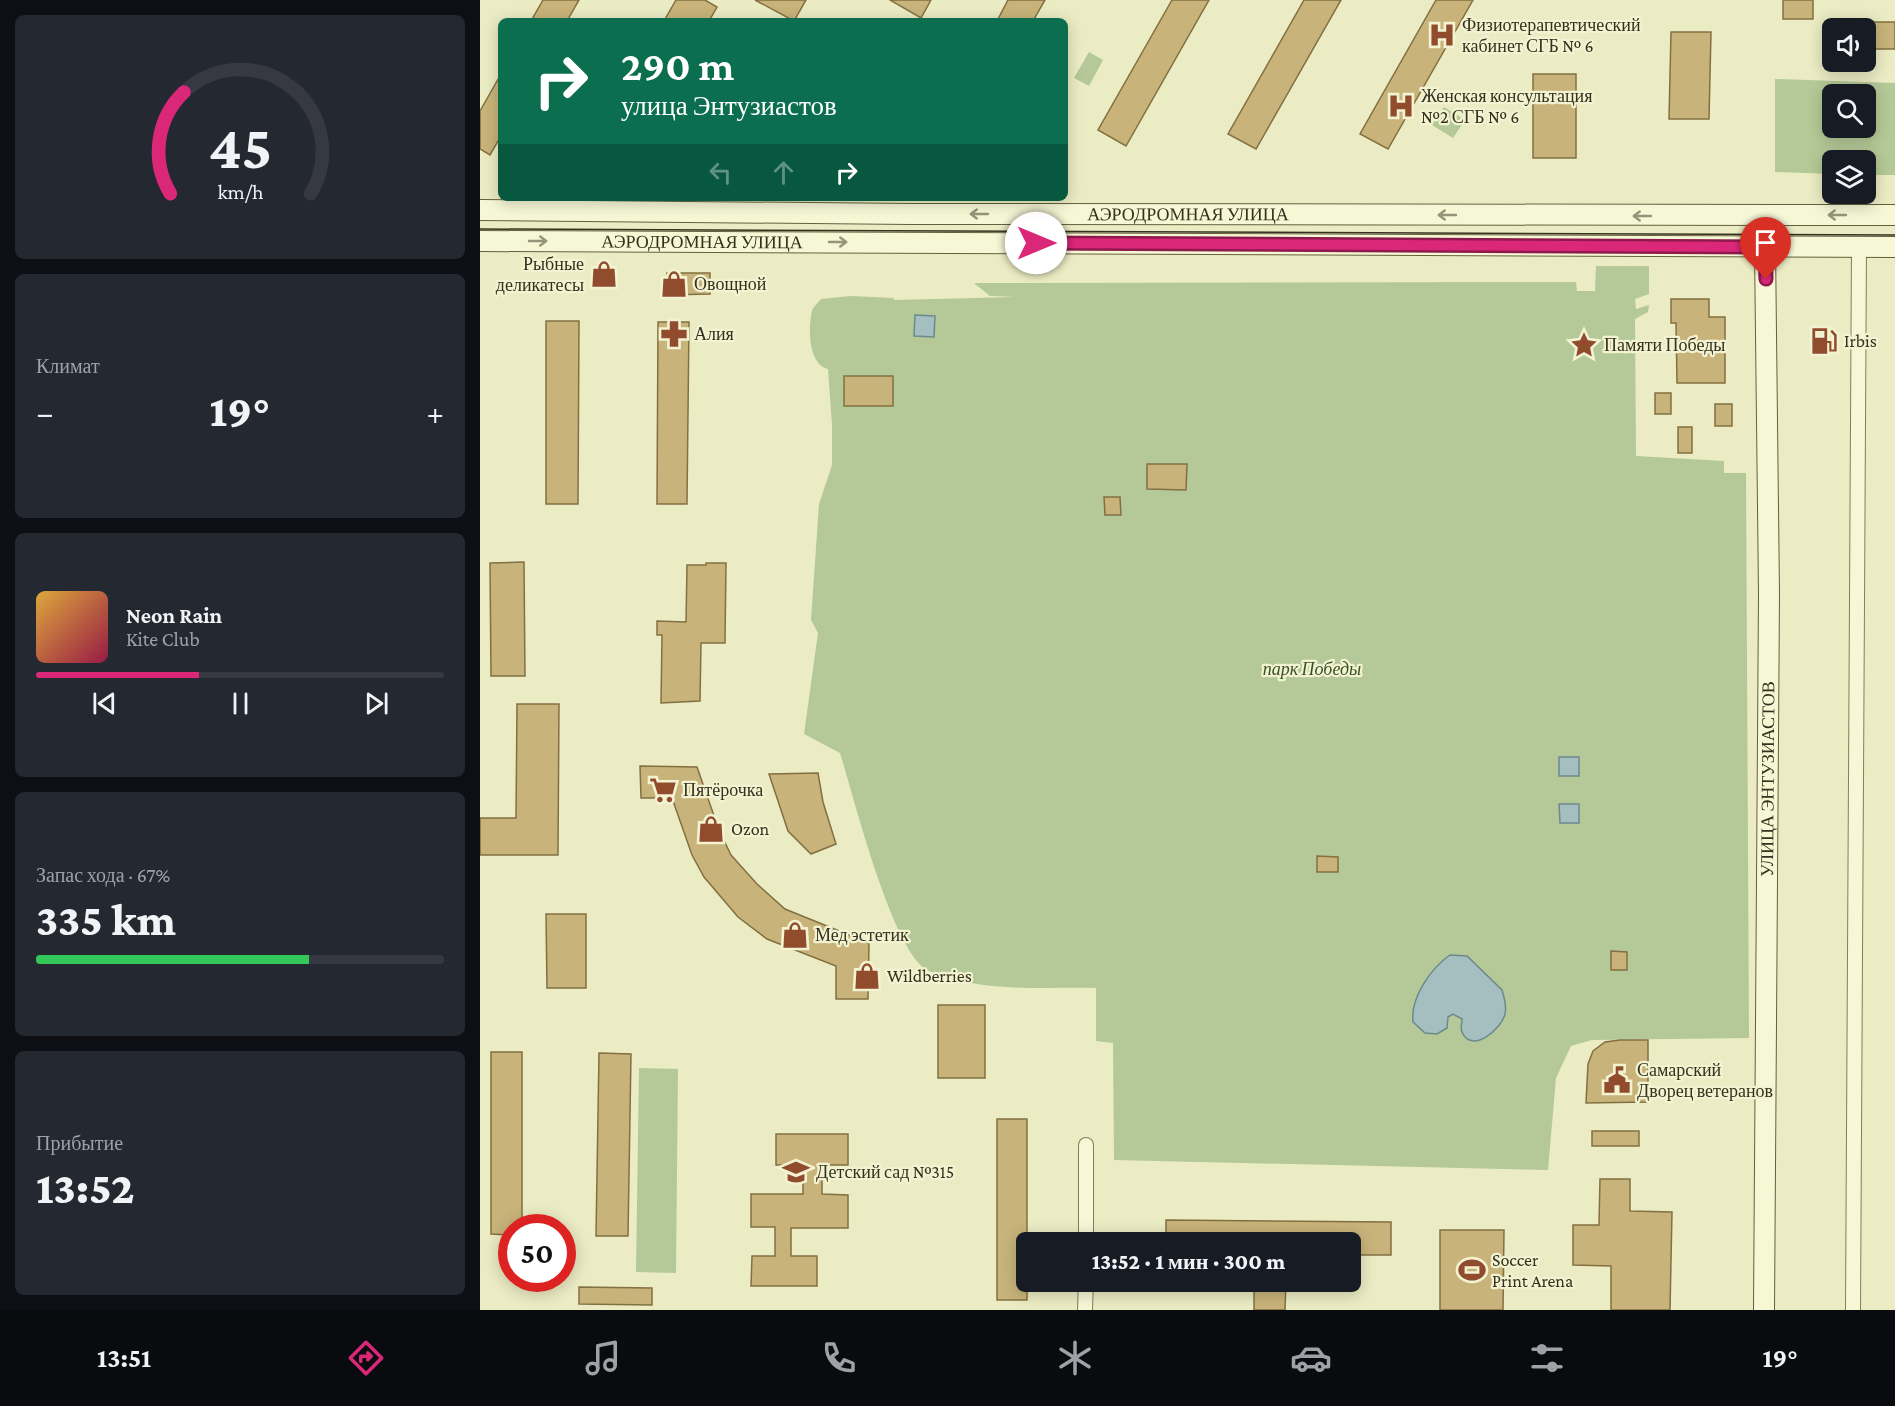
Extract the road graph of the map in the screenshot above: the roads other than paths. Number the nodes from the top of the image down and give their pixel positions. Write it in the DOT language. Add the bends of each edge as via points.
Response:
graph roads {
  1 [pos="480,210"];
  2 [pos="1895,215"];
  3 [pos="480,241"];
  4 [pos="1765,247"];
  5 [pos="1859,247"];
  6 [pos="1895,247"];
  7 [pos="1086,1145"];
  8 [pos="1086,1232"];
  9 [pos="1086,1292"];
  10 [pos="1085,1310"];
  11 [pos="1764,1310"];
  12 [pos="1853,1310"];
  2 -- 1 [label="main road, АЭРОДРОМНАЯ УЛИЦА, one-way"];
  3 -- 4 [label="main road, АЭРОДРОМНАЯ УЛИЦА, one-way"];
  4 -- 5 [label="main road, АЭРОДРОМНАЯ УЛИЦА"];
  4 -- 11 [label="main road, УЛИЦА ЭНТУЗИАСТОВ" via="1769,618"];
  5 -- 6 [label="main road, АЭРОДРОМНАЯ УЛИЦА"];
  5 -- 12 [label="street"];
  7 -- 8 [label="street"];
  9 -- 10 [label="street"];
}
